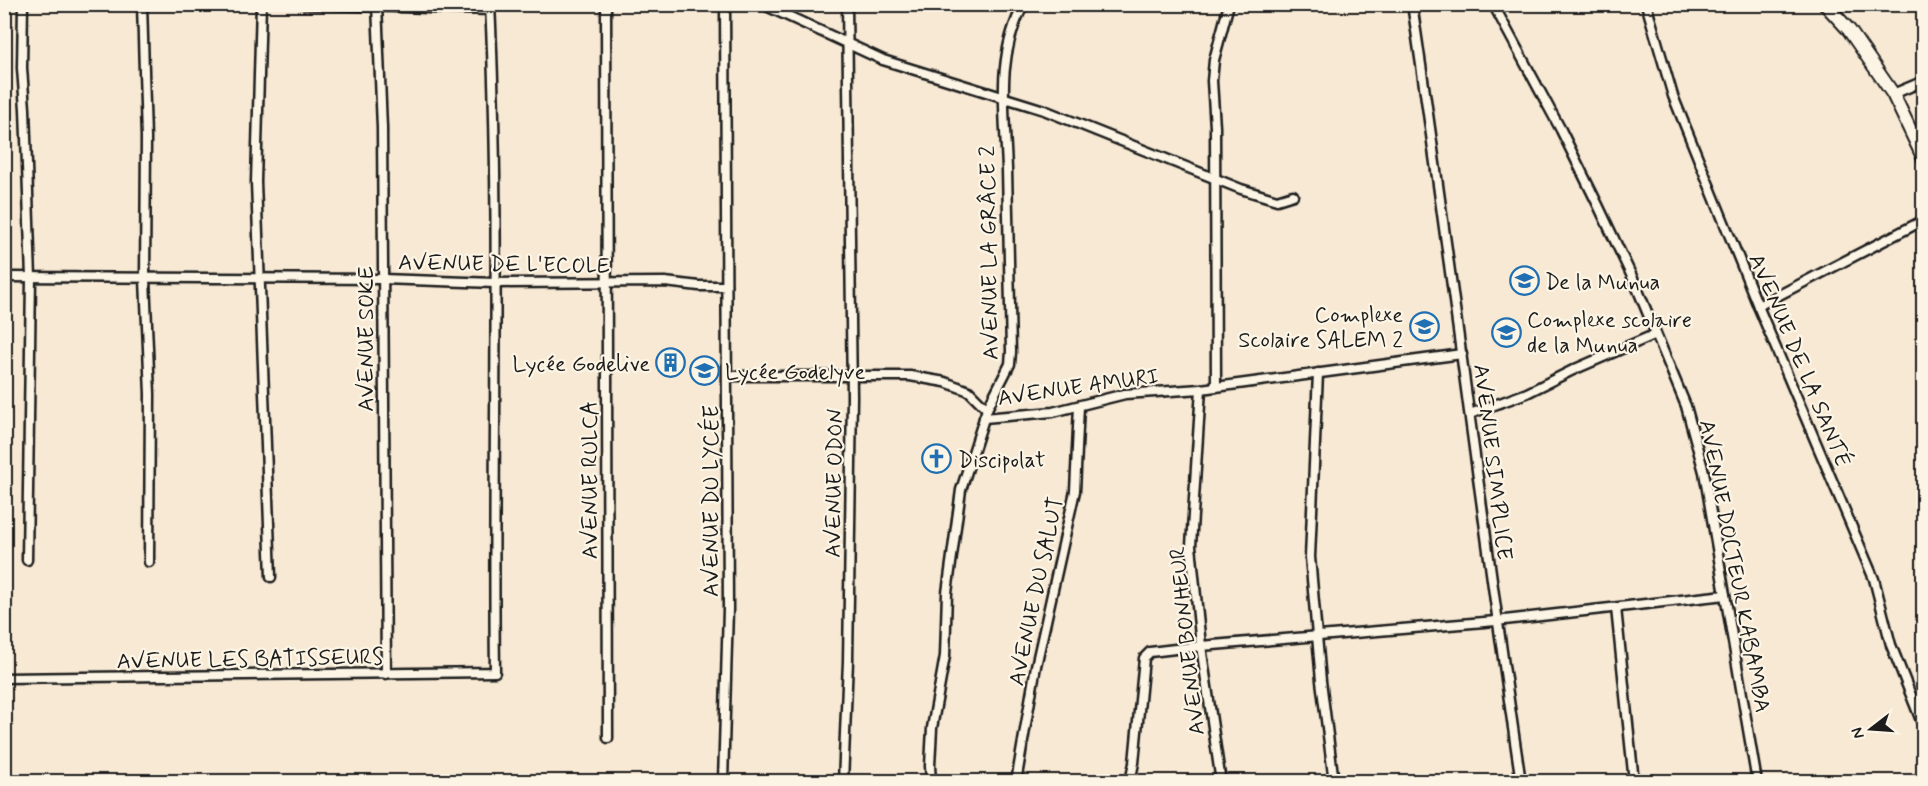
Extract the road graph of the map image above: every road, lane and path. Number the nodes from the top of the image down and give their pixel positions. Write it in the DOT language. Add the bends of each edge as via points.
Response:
graph roads {
  1 [pos="23,4"];
  2 [pos="142,4"];
  3 [pos="261,4"];
  4 [pos="304,4"];
  5 [pos="606,4"];
  6 [pos="725,4"];
  7 [pos="762,4"];
  8 [pos="847,4"];
  9 [pos="1024,4"];
  10 [pos="1229,4"];
  11 [pos="1412,4"];
  12 [pos="1493,4"];
  13 [pos="1646,4"];
  14 [pos="1825,4"];
  15 [pos="377,6"];
  16 [pos="490,7"];
  17 [pos="847,43"];
  18 [pos="1923,81"];
  19 [pos="1893,94"];
  20 [pos="1004,96"];
  21 [pos="1923,159"];
  22 [pos="1215,179"];
  23 [pos="1293,195"];
  24 [pos="1923,220"];
  25 [pos="4,277"];
  26 [pos="31,278"];
  27 [pos="260,278"];
  28 [pos="145,279"];
  29 [pos="382,279"];
  30 [pos="607,282"];
  31 [pos="495,283"];
  32 [pos="726,286"];
  33 [pos="1758,306"];
  34 [pos="1656,334"];
  35 [pos="1462,354"];
  36 [pos="1318,373"];
  37 [pos="728,376"];
  38 [pos="851,376"];
  39 [pos="1216,387"];
  40 [pos="1201,389"];
  41 [pos="1080,406"];
  42 [pos="986,413"];
  43 [pos="1470,414"];
  44 [pos="27,560"];
  45 [pos="149,562"];
  46 [pos="271,577"];
  47 [pos="1725,595"];
  48 [pos="1616,608"];
  49 [pos="1496,621"];
  50 [pos="1318,636"];
  51 [pos="1201,646"];
  52 [pos="386,674"];
  53 [pos="4,678"];
  54 [pos="1923,728"];
  55 [pos="608,738"];
  56 [pos="723,782"];
  57 [pos="843,782"];
  58 [pos="931,782"];
  59 [pos="1016,782"];
  60 [pos="1130,782"];
  61 [pos="1221,782"];
  62 [pos="1334,782"];
  63 [pos="1521,782"];
  64 [pos="1634,782"];
  65 [pos="1757,782"];
  1 -- 26 [label="street"];
  2 -- 28 [label="street"];
  3 -- 27 [label="street" via="256,182"];
  4 -- 15 [label="street"];
  5 -- 30 [label="street, AVENUE RULCA"];
  6 -- 32 [label="street, AVENUE DU LYCÉE"];
  7 -- 17 [label="street"];
  8 -- 17 [label="street, AVENUE ODON"];
  9 -- 20 [label="street, AVENUE LA GRÂCE 2" via="1006,52"];
  10 -- 22 [label="street" via="1212,81"];
  11 -- 35 [label="street, AVENUE SIMPLICE"];
  12 -- 34 [label="street, AVENUE DOCTEUR KABAMBA" via="1561,130"];
  13 -- 33 [label="street, AVENUE DE LA SANTÉ" via="1673,96"];
  14 -- 19 [label="main road" via="1849,30"];
  15 -- 16 [label="street"];
  15 -- 29 [label="street, AVENUE SOKE"];
  16 -- 31 [label="street" via="495,116"];
  17 -- 20 [label="street" via="884,60"];
  17 -- 38 [label="street, AVENUE ODON"];
  18 -- 19 [label="street"];
  19 -- 21 [label="main road"];
  20 -- 22 [label="street"];
  20 -- 42 [label="street, AVENUE LA GRÂCE 2" via="1011,352 1010,364"];
  22 -- 23 [label="street" via="1277,200"];
  22 -- 39 [label="street"];
  24 -- 33 [label="street"];
  25 -- 26 [label="street, AVENUE DE L'ECOLE"];
  26 -- 28 [label="street, AVENUE DE L'ECOLE"];
  26 -- 44 [label="street"];
  27 -- 28 [label="street, AVENUE DE L'ECOLE"];
  27 -- 29 [label="street, AVENUE DE L'ECOLE"];
  27 -- 46 [label="street"];
  28 -- 45 [label="street" via="150,394"];
  29 -- 31 [label="street, AVENUE DE L'ECOLE"];
  29 -- 52 [label="street, AVENUE SOKE"];
  30 -- 31 [label="street, AVENUE DE L'ECOLE"];
  30 -- 32 [label="street, AVENUE DE L'ECOLE"];
  30 -- 55 [label="street, AVENUE RULCA"];
  31 -- 52 [label="street, AVENUE LES BATISSEURS" via="495,672"];
  32 -- 37 [label="street, AVENUE DU LYCÉE"];
  33 -- 54 [label="street, AVENUE DE LA SANTÉ" via="1874,579 1891,645"];
  34 -- 43 [label="street" via="1527,393"];
  34 -- 47 [label="street, AVENUE DOCTEUR KABAMBA" via="1698,443"];
  35 -- 36 [label="street, AVENUE AMURI"];
  35 -- 43 [label="street, AVENUE SIMPLICE"];
  36 -- 39 [label="street, AVENUE AMURI"];
  36 -- 50 [label="street" via="1310,557"];
  37 -- 38 [label="street"];
  37 -- 56 [label="street, AVENUE DU LYCÉE"];
  38 -- 42 [label="street" via="910,376 945,382 969,391"];
  38 -- 57 [label="street, AVENUE ODON"];
  39 -- 40 [label="street, AVENUE AMURI"];
  40 -- 41 [label="street, AVENUE AMURI" via="1125,394"];
  40 -- 51 [label="street, AVENUE BONHEUR" via="1191,546"];
  41 -- 42 [label="street, AVENUE AMURI" via="1025,416"];
  41 -- 59 [label="street, AVENUE DU SALUT" via="1075,491 1038,656"];
  42 -- 58 [label="street, AVENUE LA GRÂCE 2" via="961,490 954,530 945,656 932,728"];
  43 -- 49 [label="street, AVENUE SIMPLICE"];
  47 -- 48 [label="street"];
  47 -- 65 [label="street, AVENUE DOCTEUR KABAMBA"];
  48 -- 49 [label="street"];
  48 -- 64 [label="street"];
  49 -- 50 [label="street"];
  49 -- 63 [label="street, AVENUE SIMPLICE"];
  50 -- 51 [label="street"];
  50 -- 62 [label="street"];
  51 -- 60 [label="street" via="1146,655"];
  51 -- 61 [label="street, AVENUE BONHEUR"];
  52 -- 53 [label="street, AVENUE LES BATISSEURS"];
}
